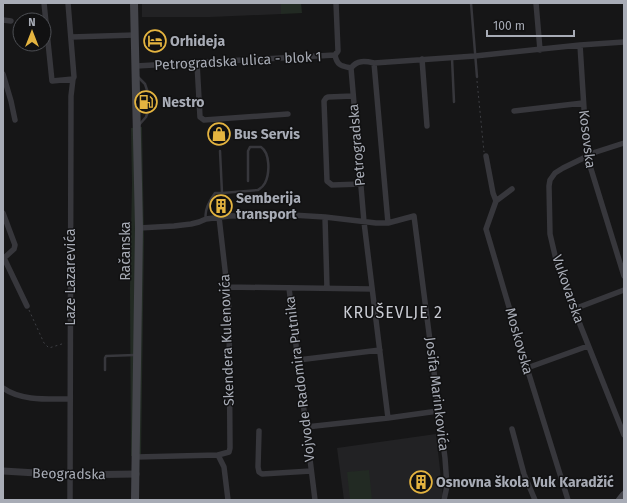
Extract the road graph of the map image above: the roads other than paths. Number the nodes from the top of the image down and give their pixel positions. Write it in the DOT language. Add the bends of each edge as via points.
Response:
graph roads {
  1 [pos="44,3"];
  2 [pos="68,3"];
  3 [pos="134,3"];
  4 [pos="336,3"];
  5 [pos="471,3"];
  6 [pos="536,3"];
  7 [pos="3,20"];
  8 [pos="11,21"];
  9 [pos="135,35"];
  10 [pos="71,36"];
  11 [pos="624,42"];
  12 [pos="580,45"];
  13 [pos="540,50"];
  14 [pos="335,55"];
  15 [pos="475,56"];
  16 [pos="452,58"];
  17 [pos="422,59"];
  18 [pos="197,63"];
  19 [pos="374,63"];
  20 [pos="351,68"];
  21 [pos="136,70"];
  22 [pos="3,74"];
  23 [pos="477,77"];
  24 [pos="73,79"];
  25 [pos="148,93"];
  26 [pos="353,96"];
  27 [pos="454,102"];
  28 [pos="583,103"];
  29 [pos="148,111"];
  30 [pos="514,111"];
  31 [pos="288,114"];
  32 [pos="15,120"];
  33 [pos="427,126"];
  34 [pos="137,127"];
  35 [pos="624,143"];
  36 [pos="220,151"];
  37 [pos="486,156"];
  38 [pos="587,156"];
  39 [pos="248,181"];
  40 [pos="361,184"];
  41 [pos="512,189"];
  42 [pos="222,193"];
  43 [pos="496,201"];
  44 [pos="3,213"];
  45 [pos="219,217"];
  46 [pos="325,217"];
  47 [pos="206,220"];
  48 [pos="364,222"];
  49 [pos="388,223"];
  50 [pos="139,228"];
  51 [pos="4,258"];
  52 [pos="624,276"];
  53 [pos="227,287"];
  54 [pos="289,288"];
  55 [pos="327,288"];
  56 [pos="372,289"];
  57 [pos="624,290"];
  58 [pos="27,306"];
  59 [pos="574,309"];
  60 [pos="588,346"];
  61 [pos="380,350"];
  62 [pos="138,355"];
  63 [pos="298,360"];
  64 [pos="527,368"];
  65 [pos="105,370"];
  66 [pos="3,388"];
  67 [pos="70,399"];
  68 [pos="438,411"];
  69 [pos="388,418"];
  70 [pos="306,427"];
  71 [pos="512,429"];
  72 [pos="259,430"];
  73 [pos="624,435"];
  74 [pos="218,455"];
  75 [pos="136,457"];
  76 [pos="3,471"];
  77 [pos="311,471"];
  78 [pos="136,474"];
  79 [pos="70,475"];
  80 [pos="624,495"];
  81 [pos="70,500"];
  82 [pos="135,500"];
  83 [pos="228,500"];
  84 [pos="315,500"];
  85 [pos="444,500"];
  86 [pos="535,500"];
  87 [pos="568,500"];
  88 [pos="620,500"];
  1 -- 24 [label="street" via="52,81"];
  2 -- 10 [label="street, Laze Lazarevića"];
  3 -- 9 [label="main road, Račanska"];
  4 -- 14 [label="street, Petrogradska ulica - blok 1" via="338,51"];
  5 -- 15 [label="lane"];
  6 -- 13 [label="street"];
  7 -- 8 [label="street"];
  9 -- 10 [label="street"];
  9 -- 21 [label="main road, Račanska"];
  10 -- 24 [label="street, Laze Lazarevića"];
  11 -- 12 [label="street"];
  12 -- 13 [label="street"];
  12 -- 28 [label="street, Kosovska"];
  13 -- 15 [label="street"];
  14 -- 18 [label="street, Petrogradska ulica - blok 1"];
  14 -- 20 [label="street" via="339,64"];
  15 -- 16 [label="street"];
  15 -- 23 [label="lane"];
  16 -- 17 [label="street"];
  16 -- 27 [label="lane"];
  17 -- 19 [label="street"];
  17 -- 33 [label="street"];
  18 -- 21 [label="street, Petrogradska ulica - blok 1"];
  18 -- 31 [label="street" via="200,117 204,120"];
  19 -- 20 [label="street" via="360,62"];
  19 -- 49 [label="street"];
  20 -- 26 [label="street, Petrogradska"];
  21 -- 25 [label="lane"];
  21 -- 34 [label="main road, Račanska"];
  22 -- 32 [label="street"];
  24 -- 67 [label="street, Laze Lazarevića"];
  26 -- 40 [label="street, Petrogradska"];
  26 -- 40 [label="street" via="328,97 324,101 327,181 332,185"];
  28 -- 30 [label="street"];
  28 -- 38 [label="street, Kosovska"];
  29 -- 34 [label="lane"];
  34 -- 50 [label="main road, Račanska"];
  35 -- 38 [label="street, Vukovarska"];
  36 -- 42 [label="lane"];
  37 -- 43 [label="street"];
  38 -- 52 [label="street, Kosovska"];
  38 -- 59 [label="street, Vukovarska" via="555,173 549,186 550,234 557,264"];
  39 -- 42 [label="lane" via="248,151 250,147 261,147 265,150 268,163 267,178 262,188"];
  40 -- 48 [label="street, Petrogradska"];
  41 -- 43 [label="street"];
  42 -- 47 [label="lane" via="213,196 205,212"];
  43 -- 64 [label="street, Moskovska" via="486,229"];
  44 -- 51 [label="street" via="15,245"];
  45 -- 46 [label="street"];
  45 -- 47 [label="street"];
  45 -- 53 [label="street, Skendera Kulenovića"];
  46 -- 48 [label="street"];
  46 -- 55 [label="street"];
  47 -- 50 [label="street" via="185,225"];
  48 -- 49 [label="street"];
  48 -- 56 [label="street, Petrogradska"];
  49 -- 68 [label="street, Josifa Marinkovića" via="414,216"];
  50 -- 62 [label="main road, Račanska"];
  51 -- 58 [label="street"];
  53 -- 54 [label="street"];
  53 -- 74 [label="street, Skendera Kulenovića" via="230,448 229,452"];
  54 -- 55 [label="street"];
  54 -- 63 [label="street, Vojvode Radomira Putnika"];
  55 -- 56 [label="street"];
  56 -- 61 [label="street, Petrogradska"];
  57 -- 59 [label="street"];
  59 -- 60 [label="street, Vukovarska"];
  60 -- 64 [label="street"];
  60 -- 73 [label="street, Vukovarska"];
  61 -- 63 [label="street"];
  61 -- 69 [label="street, Petrogradska"];
  62 -- 65 [label="lane" via="106,356"];
  62 -- 75 [label="main road, Račanska"];
  63 -- 70 [label="street, Vojvode Radomira Putnika"];
  64 -- 87 [label="street, Moskovska"];
  66 -- 67 [label="street" via="9,393 26,397"];
  67 -- 79 [label="street, Laze Lazarevića"];
  68 -- 69 [label="street"];
  68 -- 85 [label="street, Josifa Marinkovića" via="447,486"];
  69 -- 70 [label="street"];
  70 -- 77 [label="street, Vojvode Radomira Putnika"];
  71 -- 86 [label="street" via="524,474"];
  72 -- 77 [label="street, Vojvode Radomira Putnika" via="259,472 262,474"];
  74 -- 75 [label="street"];
  74 -- 83 [label="street" via="224,467"];
  75 -- 78 [label="main road, Račanska"];
  76 -- 79 [label="street, Beogradska"];
  77 -- 84 [label="street, Vojvode Radomira Putnika"];
  78 -- 79 [label="street, Beogradska"];
  78 -- 82 [label="main road, Račanska"];
  79 -- 81 [label="street, Laze Lazarevića"];
  80 -- 88 [label="main road"];
}
